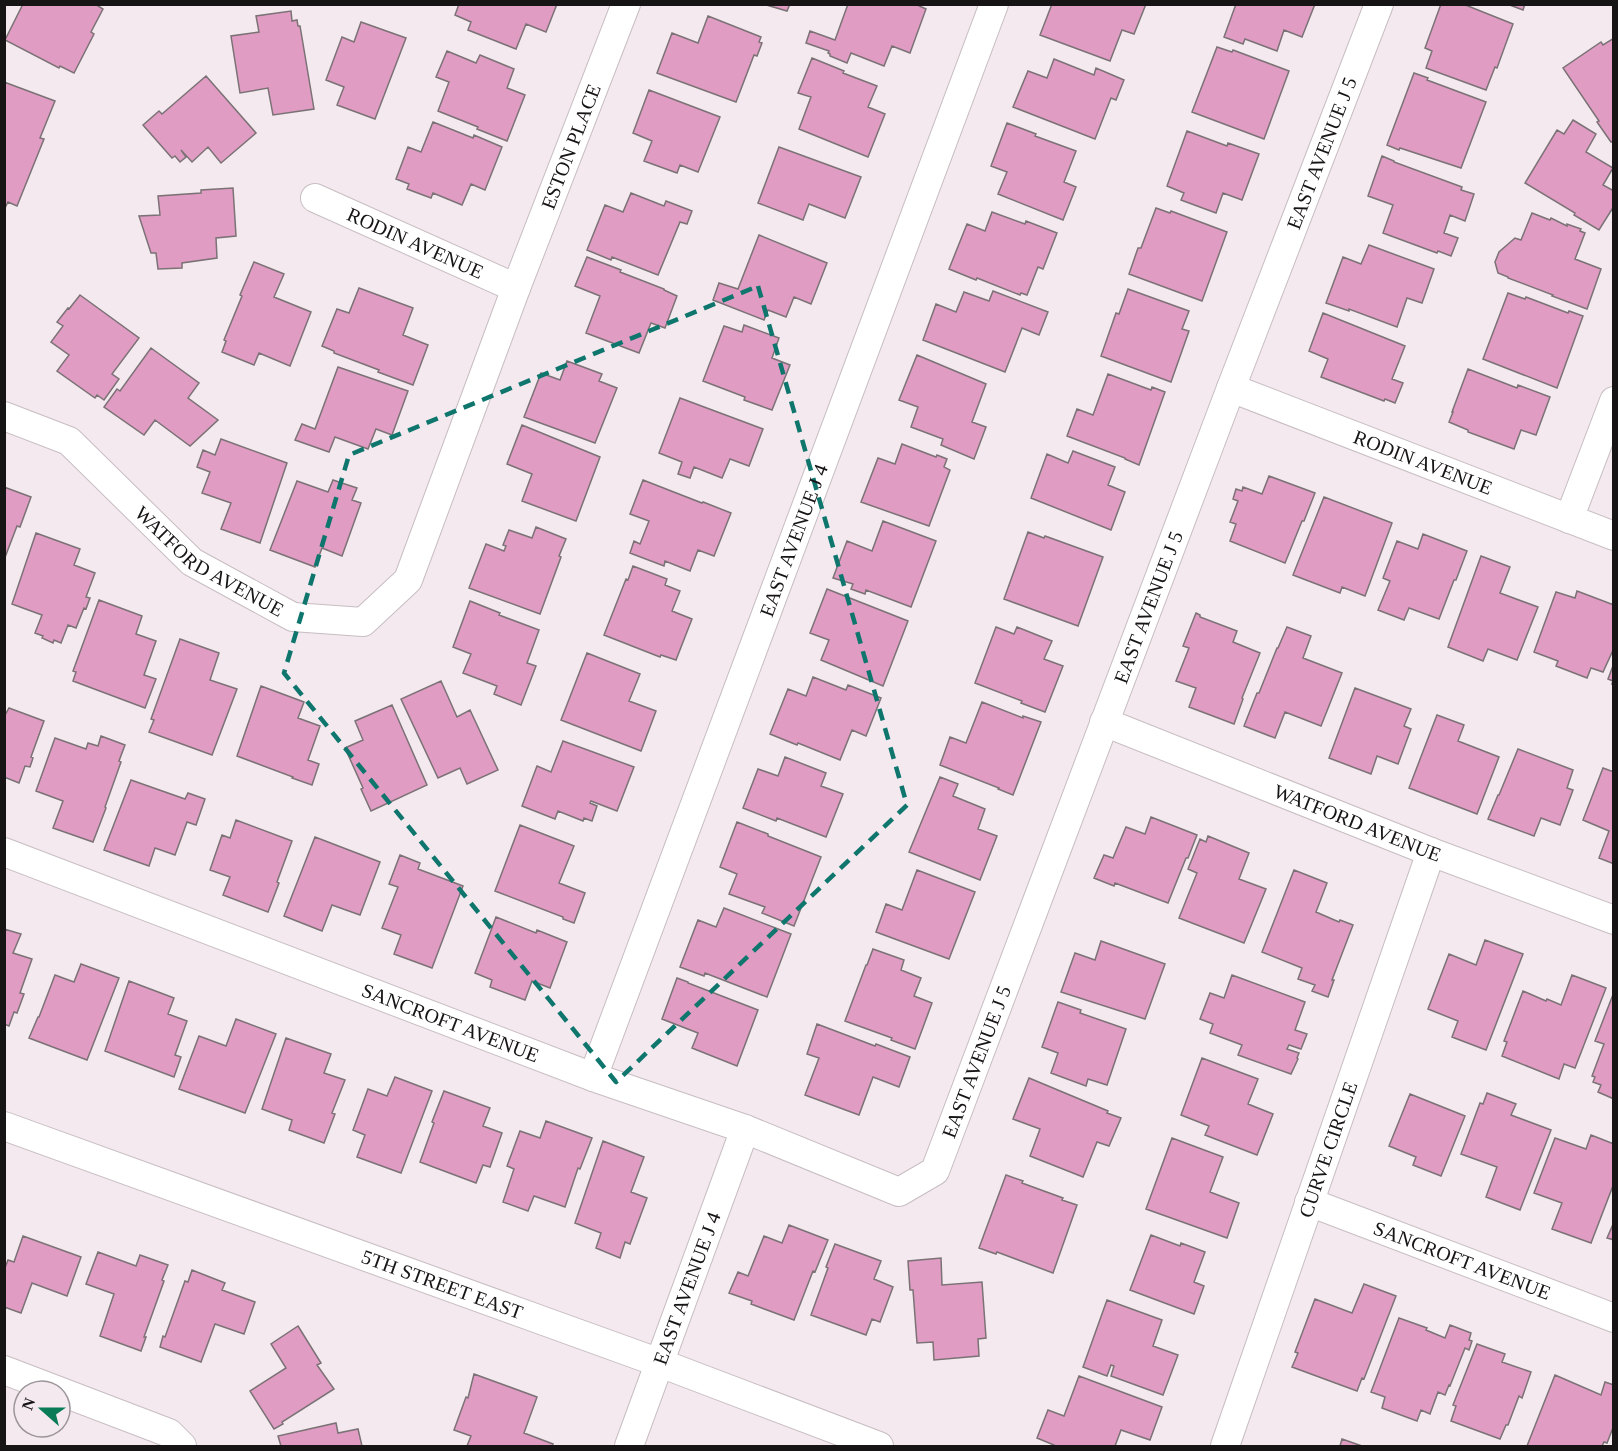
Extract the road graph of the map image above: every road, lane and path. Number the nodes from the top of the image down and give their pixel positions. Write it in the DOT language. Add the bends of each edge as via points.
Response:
graph roads {
  1 [pos="626,4"];
  2 [pos="994,4"];
  3 [pos="1379,4"];
  4 [pos="315,198"];
  5 [pos="516,288"];
  6 [pos="1231,388"];
  7 [pos="1614,401"];
  8 [pos="4,416"];
  9 [pos="1569,519"];
  10 [pos="1614,536"];
  11 [pos="1104,722"];
  12 [pos="4,852"];
  13 [pos="1431,852"];
  14 [pos="1614,920"];
  15 [pos="593,1077"];
  16 [pos="4,1126"];
  17 [pos="745,1129"];
  18 [pos="898,1192"];
  19 [pos="1309,1202"];
  20 [pos="1614,1318"];
  21 [pos="660,1363"];
  22 [pos="4,1370"];
  23 [pos="182,1446"];
  24 [pos="629,1446"];
  25 [pos="879,1446"];
  26 [pos="1225,1446"];
  1 -- 5 [label="street, ESTON PLACE"];
  2 -- 15 [label="street, EAST AVENUE J 4"];
  3 -- 6 [label="street, EAST AVENUE J 5"];
  4 -- 5 [label="street, RODIN AVENUE"];
  5 -- 8 [label="street, WATFORD AVENUE" via="408,580 363,622 293,617 192,562 69,441"];
  6 -- 9 [label="street, RODIN AVENUE"];
  6 -- 11 [label="street, EAST AVENUE J 5"];
  7 -- 9 [label="street"];
  9 -- 10 [label="street, RODIN AVENUE"];
  11 -- 13 [label="street, WATFORD AVENUE"];
  11 -- 18 [label="street, EAST AVENUE J 5" via="934,1171"];
  12 -- 15 [label="street, SANCROFT AVENUE"];
  13 -- 14 [label="street, WATFORD AVENUE"];
  13 -- 19 [label="street, CURVE CIRCLE"];
  15 -- 17 [label="street, SANCROFT AVENUE"];
  16 -- 21 [label="street, 5TH STREET EAST"];
  17 -- 18 [label="street, SANCROFT AVENUE"];
  17 -- 21 [label="street, EAST AVENUE J 4"];
  19 -- 20 [label="street, SANCROFT AVENUE"];
  19 -- 26 [label="street, CURVE CIRCLE"];
  21 -- 24 [label="street, EAST AVENUE J 4"];
  21 -- 25 [label="street, 5TH STREET EAST"];
  22 -- 23 [label="street" via="169,1433"];
}
